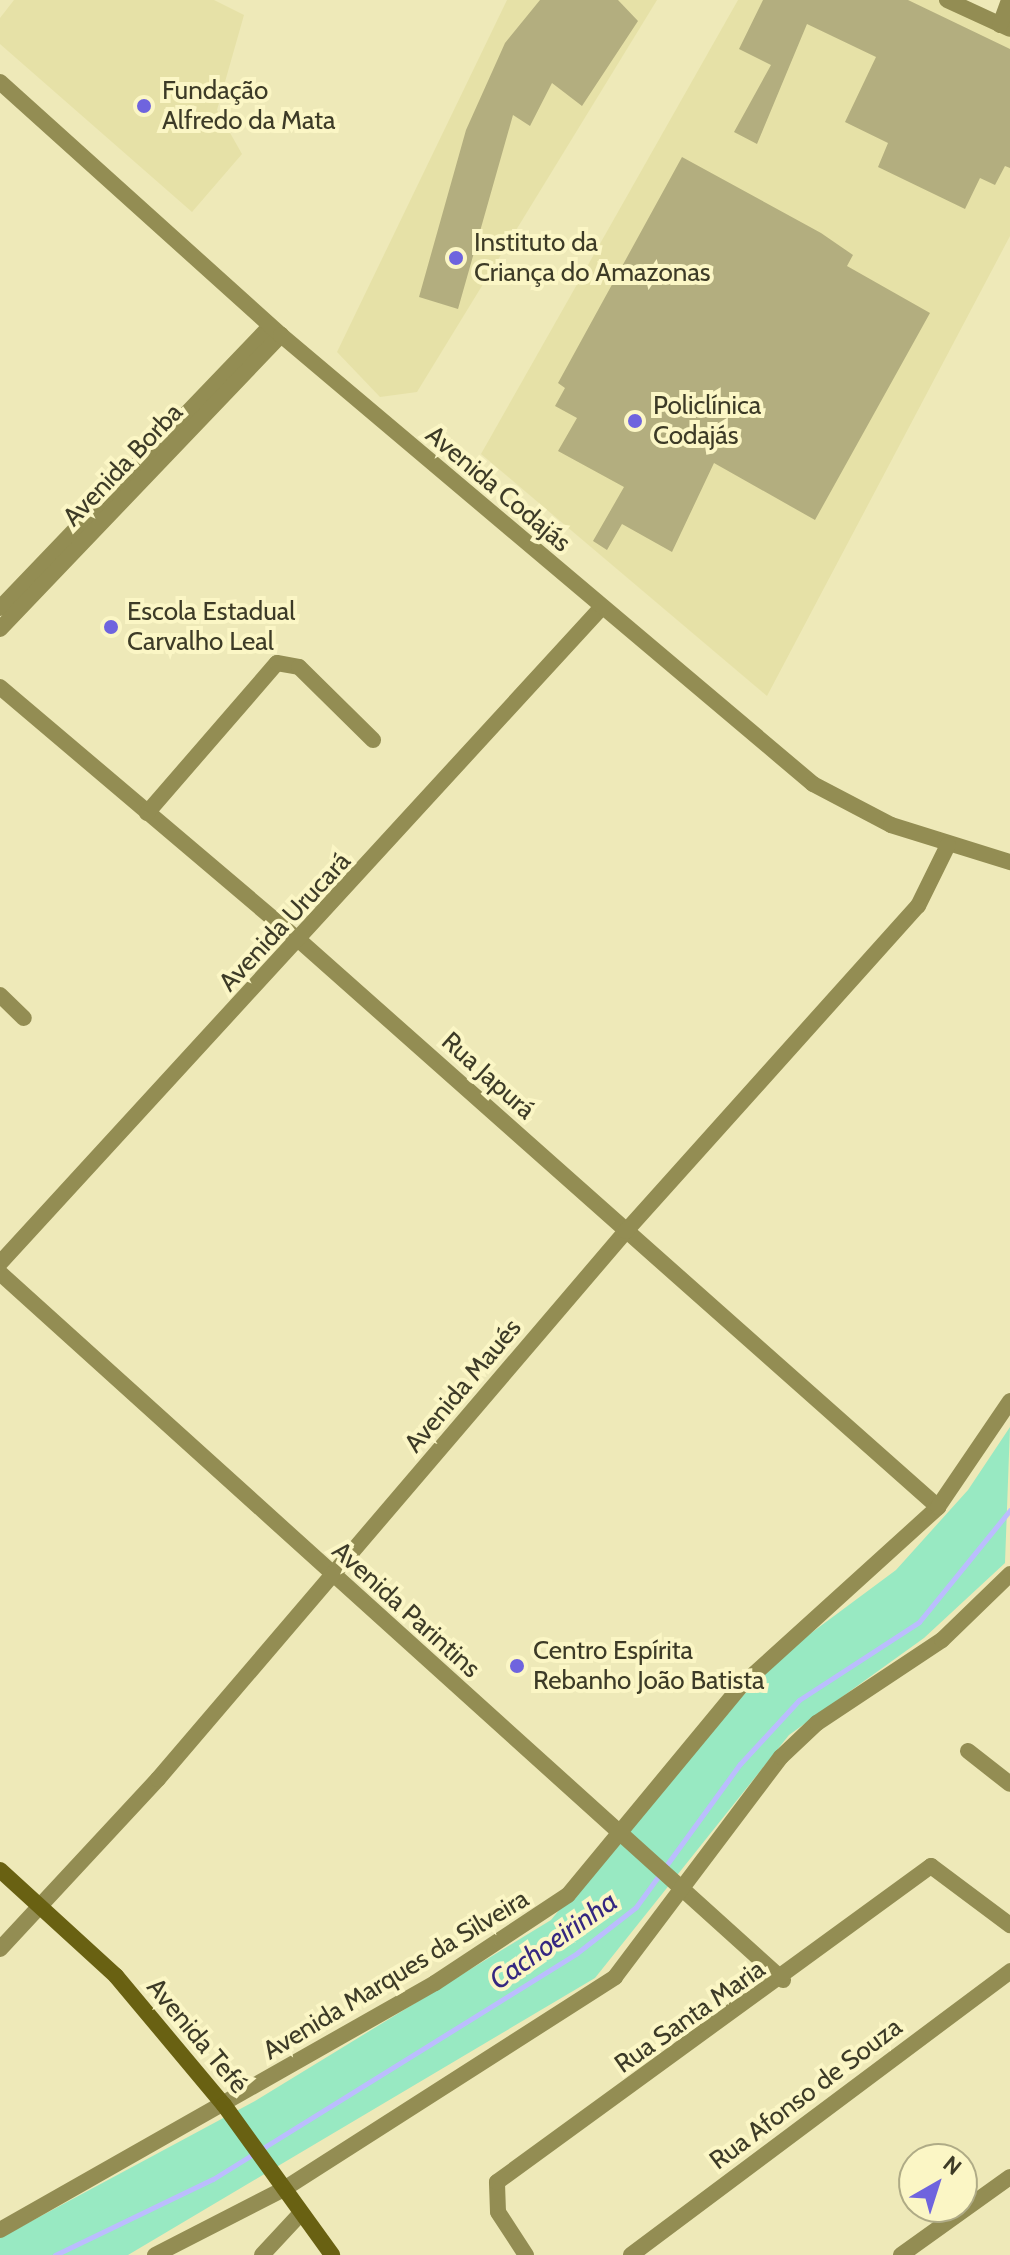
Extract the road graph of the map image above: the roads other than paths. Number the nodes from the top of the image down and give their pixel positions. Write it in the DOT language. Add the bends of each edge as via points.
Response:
graph roads {
  1 [pos="947,0"];
  2 [pos="1009,0"];
  3 [pos="1005,27"];
  4 [pos="0,82"];
  5 [pos="275,330"];
  6 [pos="0,608"];
  7 [pos="601,608"];
  8 [pos="0,629"];
  9 [pos="0,687"];
  10 [pos="373,740"];
  11 [pos="147,813"];
  12 [pos="948,845"];
  13 [pos="1010,862"];
  14 [pos="300,941"];
  15 [pos="0,995"];
  16 [pos="24,1018"];
  17 [pos="626,1231"];
  18 [pos="0,1263"];
  19 [pos="0,1273"];
  20 [pos="1010,1401"];
  21 [pos="938,1507"];
  22 [pos="1010,1574"];
  23 [pos="332,1577"];
  24 [pos="968,1751"];
  25 [pos="1010,1784"];
  26 [pos="623,1836"];
  27 [pos="0,1870"];
  28 [pos="681,1884"];
  29 [pos="40,1905"];
  30 [pos="1010,1925"];
  31 [pos="0,1949"];
  32 [pos="1010,1971"];
  33 [pos="783,1980"];
  34 [pos="226,2107"];
  35 [pos="1010,2177"];
  36 [pos="280,2184"];
  37 [pos="301,2213"];
  38 [pos="0,2230"];
  39 [pos="155,2255"];
  40 [pos="262,2255"];
  41 [pos="332,2255"];
  42 [pos="526,2255"];
  43 [pos="631,2255"];
  44 [pos="901,2255"];
  1 -- 3 [label="street"];
  2 -- 3 [label="street"];
  4 -- 5 [label="street, Avenida Codajás"];
  5 -- 6 [label="street, Avenida Borba"];
  5 -- 7 [label="street, Avenida Codajás"];
  5 -- 8 [label="street, Avenida Borba"];
  7 -- 12 [label="street, Avenida Codajás" via="813,784"];
  7 -- 14 [label="street, Avenida Urucará"];
  9 -- 11 [label="street, Rua Japurá"];
  10 -- 11 [label="street" via="299,667 277,663"];
  11 -- 14 [label="street, Rua Japurá"];
  12 -- 13 [label="street, Avenida Codajás"];
  12 -- 17 [label="street, Avenida Maués" via="918,906"];
  14 -- 17 [label="street, Rua Japurá"];
  14 -- 18 [label="street, Avenida Urucará"];
  15 -- 16 [label="street"];
  17 -- 21 [label="street, Rua Japurá"];
  17 -- 23 [label="street, Avenida Maués"];
  19 -- 23 [label="street, Avenida Parintins"];
  20 -- 21 [label="street, Avenida Marques da Silveira"];
  21 -- 26 [label="street, Avenida Marques da Silveira" via="889,1558 742,1685"];
  22 -- 28 [label="street" via="942,1640 817,1723 781,1757"];
  23 -- 26 [label="street, Avenida Parintins"];
  23 -- 29 [label="street, Avenida Maués"];
  24 -- 25 [label="street"];
  26 -- 28 [label="street, Avenida Parintins"];
  26 -- 34 [label="street, Avenida Marques da Silveira" via="568,1895 524,1931"];
  27 -- 29 [label="main road, Avenida Tefé"];
  28 -- 33 [label="street, Avenida Parintins"];
  28 -- 36 [label="street" via="615,1977"];
  29 -- 31 [label="street, Avenida Maués"];
  29 -- 34 [label="main road, Avenida Tefé" via="116,1976"];
  30 -- 33 [label="street, Rua Santa Maria" via="931,1866"];
  32 -- 43 [label="street, Rua Afonso de Souza"];
  33 -- 42 [label="street, Rua Santa Maria" via="497,2182 498,2212"];
  34 -- 36 [label="main road, Avenida Tefé"];
  34 -- 38 [label="street, Avenida Marques da Silveira"];
  35 -- 44 [label="street"];
  36 -- 37 [label="main road, Avenida Tefé"];
  36 -- 39 [label="street"];
  37 -- 40 [label="street"];
  37 -- 41 [label="main road, Avenida Tefé"];
}
